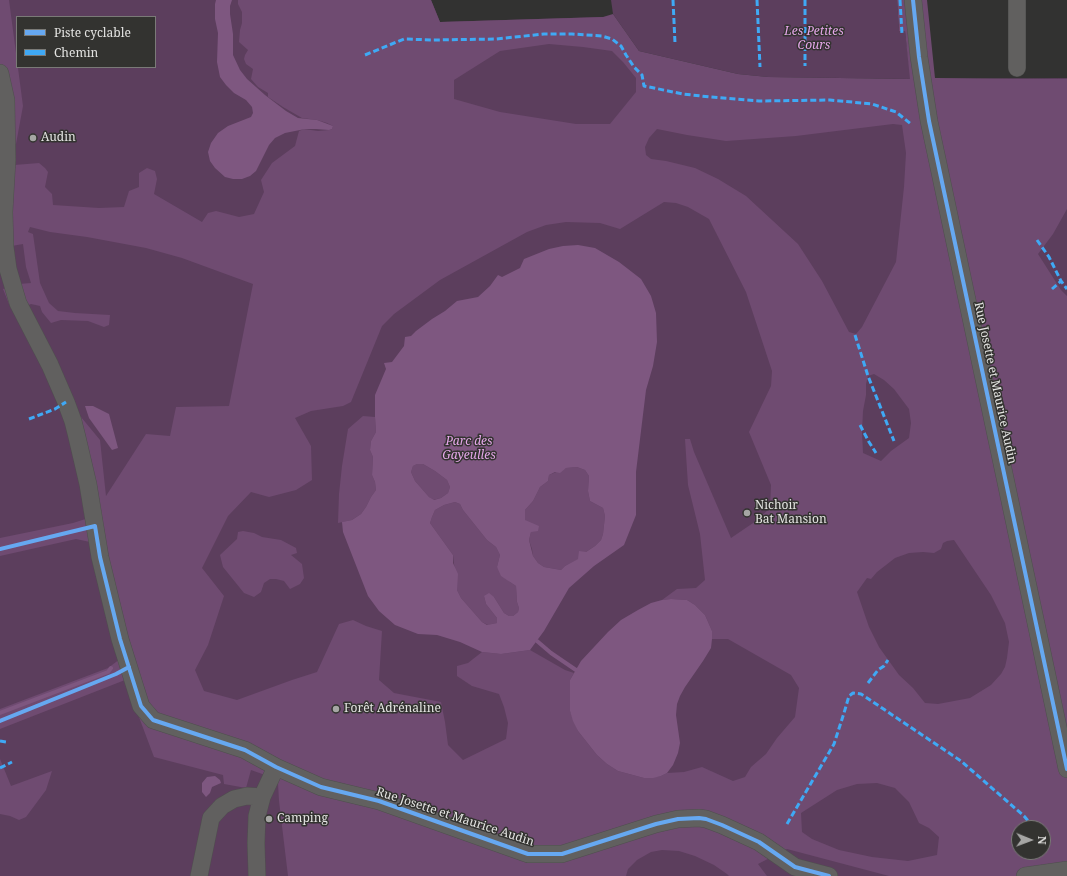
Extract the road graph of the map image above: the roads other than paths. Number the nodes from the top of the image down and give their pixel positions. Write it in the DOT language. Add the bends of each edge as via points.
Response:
graph roads {
  1 [pos="913,0"];
  2 [pos="1017,0"];
  3 [pos="1017,68"];
  4 [pos="0,74"];
  5 [pos="276,767"];
  6 [pos="1067,769"];
  7 [pos="262,797"];
  8 [pos="1067,870"];
  9 [pos="796,872"];
  10 [pos="199,876"];
  11 [pos="257,876"];
  12 [pos="829,876"];
  13 [pos="1025,876"];
  1 -- 6 [label="street, Rue Josette et Maurice Audin" via="929,121"];
  2 -- 3 [label="street"];
  4 -- 5 [label="street, Rue Josette et Maurice Audin" via="6,100 4,247 8,269 18,302 50,365 73,421 116,624 142,706 153,720 245,750"];
  5 -- 7 [label="street"];
  5 -- 9 [label="street, Rue Josette et Maurice Audin" via="321,787 379,801 528,854 562,854 656,824 699,818 722,825 759,842"];
  7 -- 10 [label="street" via="247,796 234,799 222,806 211,818"];
  7 -- 11 [label="street" via="257,816"];
  8 -- 13 [label="street"];
  9 -- 12 [label="street, Rue Josette et Maurice Audin"];
}
